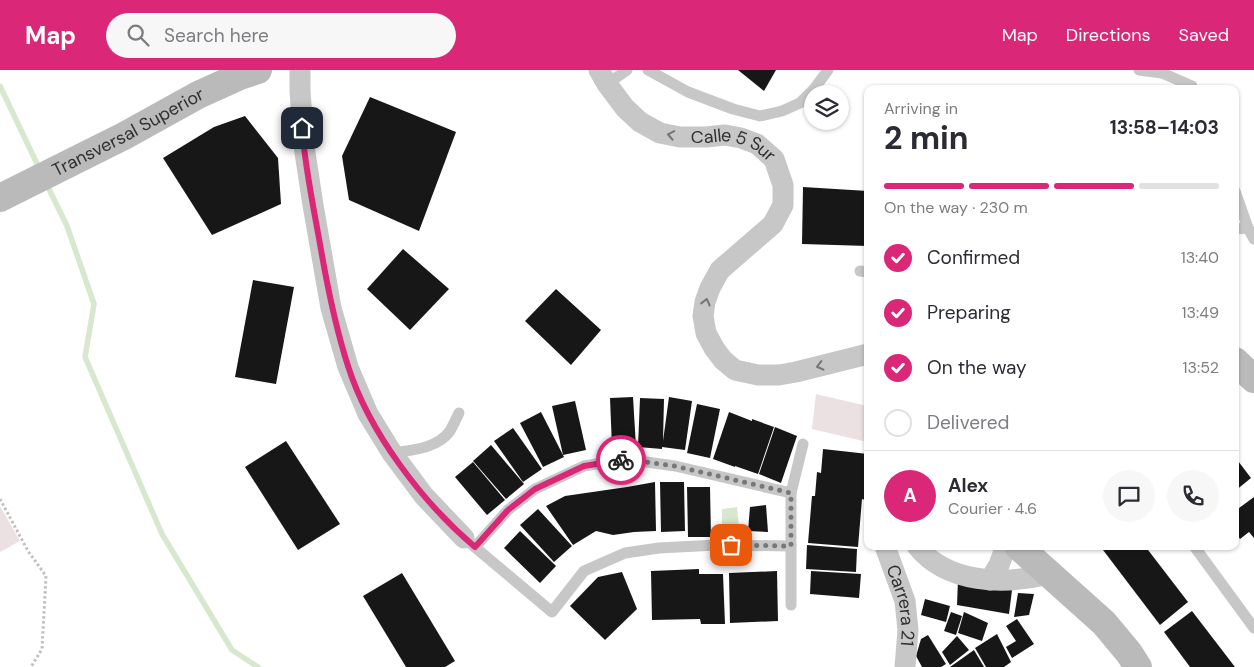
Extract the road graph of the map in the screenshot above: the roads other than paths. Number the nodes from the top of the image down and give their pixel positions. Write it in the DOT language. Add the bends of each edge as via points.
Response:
graph roads {
  1 [pos="258,70"];
  2 [pos="300,70"];
  3 [pos="627,70"];
  4 [pos="648,70"];
  5 [pos="828,70"];
  6 [pos="1139,70"];
  7 [pos="603,77"];
  8 [pos="1190,85"];
  9 [pos="0,198"];
  10 [pos="1239,202"];
  11 [pos="1248,228"];
  12 [pos="1239,229"];
  13 [pos="1254,239"];
  14 [pos="864,355"];
  15 [pos="1239,365"];
  16 [pos="1254,379"];
  17 [pos="459,413"];
  18 [pos="803,444"];
  19 [pos="392,453"];
  20 [pos="791,493"];
  21 [pos="469,542"];
  22 [pos="791,546"];
  23 [pos="886,550"];
  24 [pos="920,550"];
  25 [pos="1004,550"];
  26 [pos="1022,550"];
  27 [pos="1197,550"];
  28 [pos="1048,574"];
  29 [pos="990,580"];
  30 [pos="791,605"];
  31 [pos="1254,628"];
  32 [pos="909,661"];
  33 [pos="1138,667"];
  1 -- 9 [label="main road, Transversal Superior" via="198,95"];
  2 -- 19 [label="street" via="304,146 332,308 348,367 368,414"];
  3 -- 7 [label="lane"];
  4 -- 5 [label="lane" via="688,92 760,116 800,103"];
  6 -- 8 [label="lane" via="1162,73"];
  14 -- 7 [label="street, Calle 5 Sur, one-way" via="779,375 735,370 723,360 706,333 705,302 720,270 773,224 783,205 783,185 774,159 757,144 741,138 725,135 680,137 660,133 640,122 625,108"];
  10 -- 11 [label="lane"];
  11 -- 12 [label="lane"];
  11 -- 13 [label="lane"];
  15 -- 16 [label="main road"];
  17 -- 19 [label="lane" via="450,432 438,442"];
  18 -- 20 [label="lane"];
  19 -- 21 [label="street" via="424,496"];
  20 -- 21 [label="lane" via="675,466 625,459 584,466 535,489"];
  20 -- 22 [label="lane"];
  21 -- 22 [label="lane" via="552,612 584,571 625,553 717,545"];
  22 -- 30 [label="lane"];
  23 -- 32 [label="street, Carrera 21" via="905,601"];
  24 -- 29 [label="street" via="939,567 960,575"];
  25 -- 29 [label="street"];
  26 -- 28 [label="main road"];
  27 -- 31 [label="lane"];
  28 -- 29 [label="street"];
  28 -- 33 [label="main road" via="1104,623"];
}
